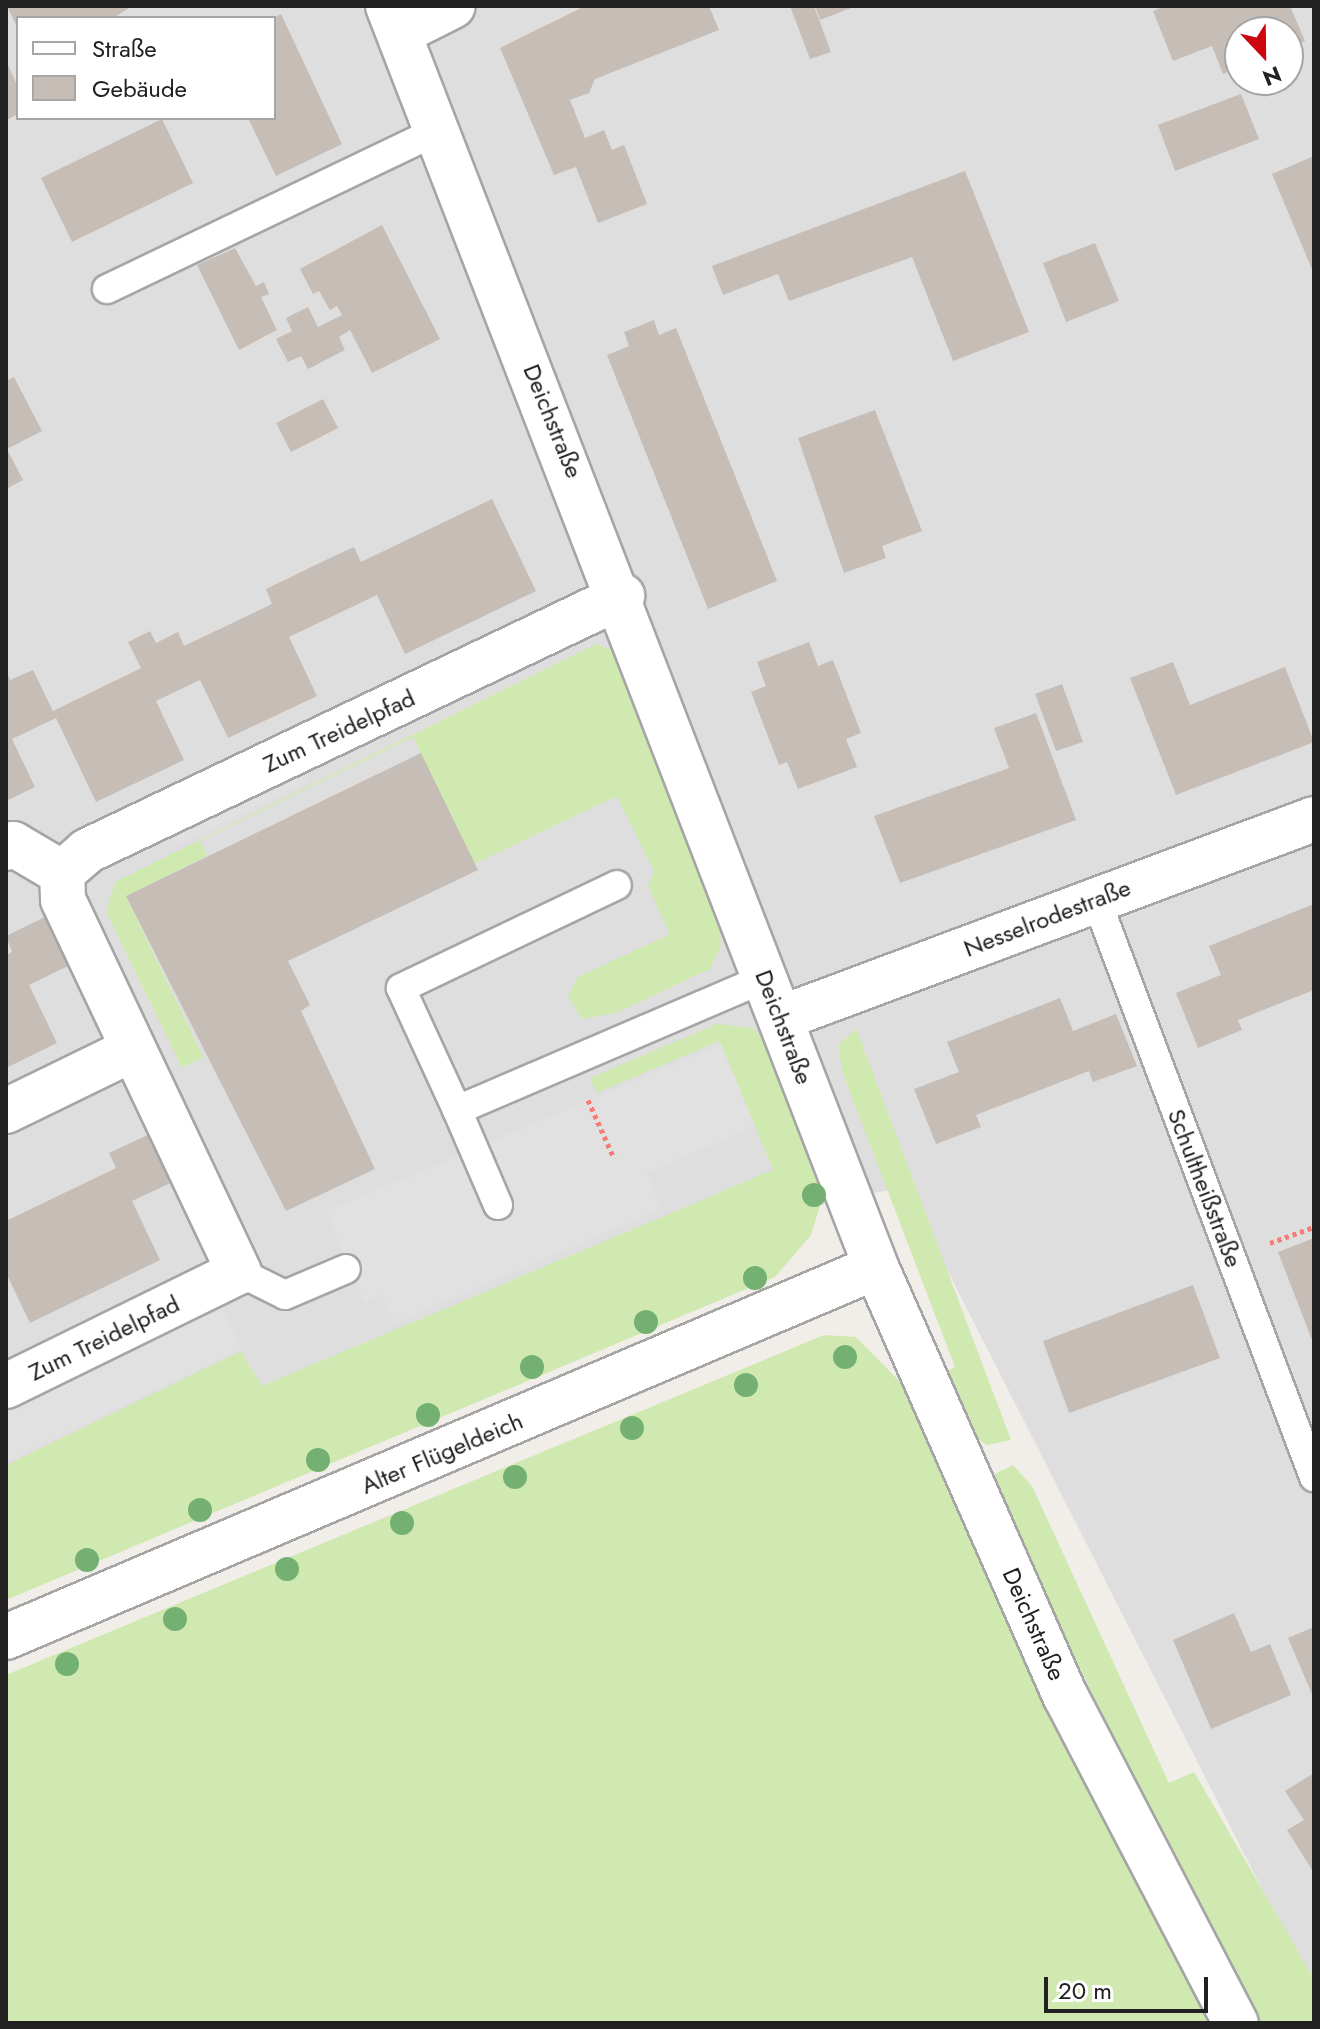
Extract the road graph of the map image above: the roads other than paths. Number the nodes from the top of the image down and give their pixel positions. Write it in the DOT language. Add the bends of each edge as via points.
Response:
graph roads {
  1 [pos="453,6"];
  2 [pos="393,19"];
  3 [pos="437,131"];
  4 [pos="107,289"];
  5 [pos="622,596"];
  6 [pos="1314,819"];
  7 [pos="6,848"];
  8 [pos="62,873"];
  9 [pos="617,885"];
  10 [pos="1096,899"];
  11 [pos="765,978"];
  12 [pos="781,1018"];
  13 [pos="133,1049"];
  14 [pos="457,1110"];
  15 [pos="6,1111"];
  16 [pos="498,1205"];
  17 [pos="876,1267"];
  18 [pos="346,1269"];
  19 [pos="239,1272"];
  20 [pos="6,1386"];
  21 [pos="1314,1477"];
  22 [pos="6,1637"];
  23 [pos="1236,2023"];
  1 -- 2 [label="street"];
  2 -- 3 [label="street, Deichstraße"];
  3 -- 4 [label="lane"];
  3 -- 5 [label="street, Deichstraße"];
  5 -- 8 [label="street, Zum Treidelpfad" via="87,851"];
  5 -- 11 [label="street, Deichstraße"];
  6 -- 10 [label="street, Nesselrodestraße"];
  7 -- 8 [label="street" via="13,844"];
  8 -- 13 [label="street" via="63,899"];
  9 -- 14 [label="lane" via="401,988"];
  10 -- 12 [label="street, Nesselrodestraße"];
  10 -- 21 [label="lane, Schultheißstraße"];
  11 -- 12 [label="street, Deichstraße"];
  11 -- 14 [label="lane"];
  12 -- 17 [label="street, Deichstraße"];
  13 -- 15 [label="street"];
  13 -- 19 [label="street"];
  14 -- 16 [label="lane"];
  17 -- 22 [label="street, Alter Flügeldeich"];
  17 -- 23 [label="street, Deichstraße" via="1066,1697"];
  18 -- 19 [label="lane" via="285,1295"];
  19 -- 20 [label="street, Zum Treidelpfad"];
}
